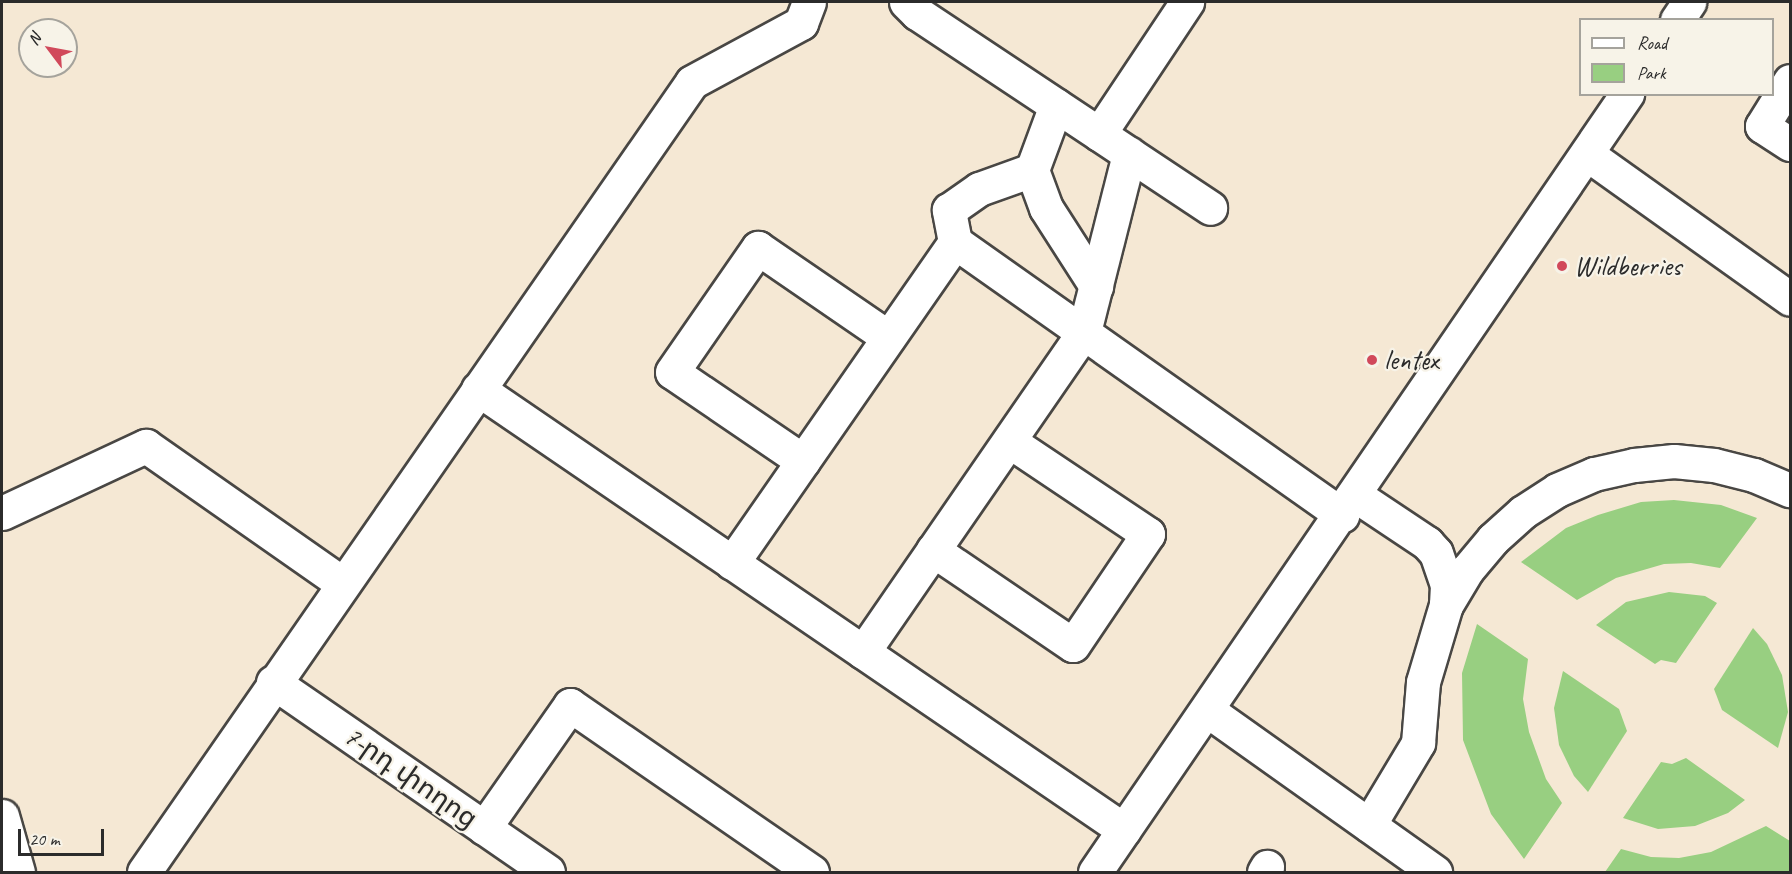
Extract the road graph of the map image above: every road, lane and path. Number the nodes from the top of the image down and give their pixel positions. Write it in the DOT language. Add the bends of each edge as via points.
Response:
graph roads {
  1 [pos="808,2"];
  2 [pos="906,2"];
  3 [pos="1187,2"];
  4 [pos="1689,2"];
  5 [pos="1678,18"];
  6 [pos="1791,81"];
  7 [pos="1626,96"];
  8 [pos="1056,105"];
  9 [pos="1099,134"];
  10 [pos="1791,144"];
  11 [pos="1129,154"];
  12 [pos="1587,154"];
  13 [pos="1032,170"];
  14 [pos="1210,208"];
  15 [pos="955,242"];
  16 [pos="1096,286"];
  17 [pos="1791,299"];
  18 [pos="1084,332"];
  19 [pos="888,337"];
  20 [pos="478,389"];
  21 [pos="1009,441"];
  22 [pos="803,461"];
  23 [pos="1791,490"];
  24 [pos="1348,505"];
  25 [pos="2,513"];
  26 [pos="1500,532"];
  27 [pos="1427,543"];
  28 [pos="933,550"];
  29 [pos="732,562"];
  30 [pos="342,583"];
  31 [pos="1446,605"];
  32 [pos="863,652"];
  33 [pos="273,682"];
  34 [pos="1207,710"];
  35 [pos="2,816"];
  36 [pos="1369,825"];
  37 [pos="484,828"];
  38 [pos="1124,830"];
  39 [pos="18,873"];
  40 [pos="144,873"];
  41 [pos="548,873"];
  42 [pos="812,873"];
  43 [pos="1095,873"];
  44 [pos="1436,873"];
  1 -- 20 [label="street" via="801,23 692,82"];
  2 -- 8 [label="street"];
  3 -- 9 [label="street"];
  4 -- 5 [label="street"];
  6 -- 10 [label="street" via="1762,126"];
  7 -- 12 [label="street"];
  8 -- 9 [label="street"];
  8 -- 13 [label="street"];
  9 -- 11 [label="street"];
  11 -- 14 [label="street"];
  11 -- 16 [label="street"];
  12 -- 17 [label="street"];
  12 -- 24 [label="street"];
  13 -- 15 [label="street" via="979,189 949,210"];
  13 -- 16 [label="street" via="1046,208"];
  15 -- 18 [label="street"];
  15 -- 19 [label="street"];
  16 -- 18 [label="street"];
  18 -- 21 [label="street"];
  18 -- 24 [label="street"];
  19 -- 22 [label="street"];
  19 -- 22 [label="street" via="758,248 672,372"];
  20 -- 29 [label="street"];
  20 -- 30 [label="street"];
  21 -- 28 [label="street"];
  21 -- 28 [label="street" via="1148,534 1073,645"];
  22 -- 29 [label="street"];
  23 -- 26 [label="street" via="1714,465 1634,465 1594,474 1557,490"];
  24 -- 27 [label="street"];
  24 -- 34 [label="street"];
  25 -- 30 [label="street" via="146,446"];
  26 -- 27 [label="street" via="1458,548"];
  26 -- 31 [label="street" via="1467,570"];
  27 -- 31 [label="street" via="1442,568"];
  28 -- 32 [label="street"];
  29 -- 32 [label="street"];
  30 -- 33 [label="street"];
  31 -- 36 [label="street" via="1423,682 1418,743"];
  32 -- 38 [label="street"];
  33 -- 37 [label="street, 7-րդ փողոց"];
  33 -- 40 [label="street"];
  34 -- 36 [label="street"];
  34 -- 38 [label="street"];
  35 -- 39 [label="street"];
  36 -- 44 [label="street"];
  37 -- 41 [label="street, 7-րդ փողոց"];
  37 -- 42 [label="street" via="570,705"];
  38 -- 43 [label="street"];
}
